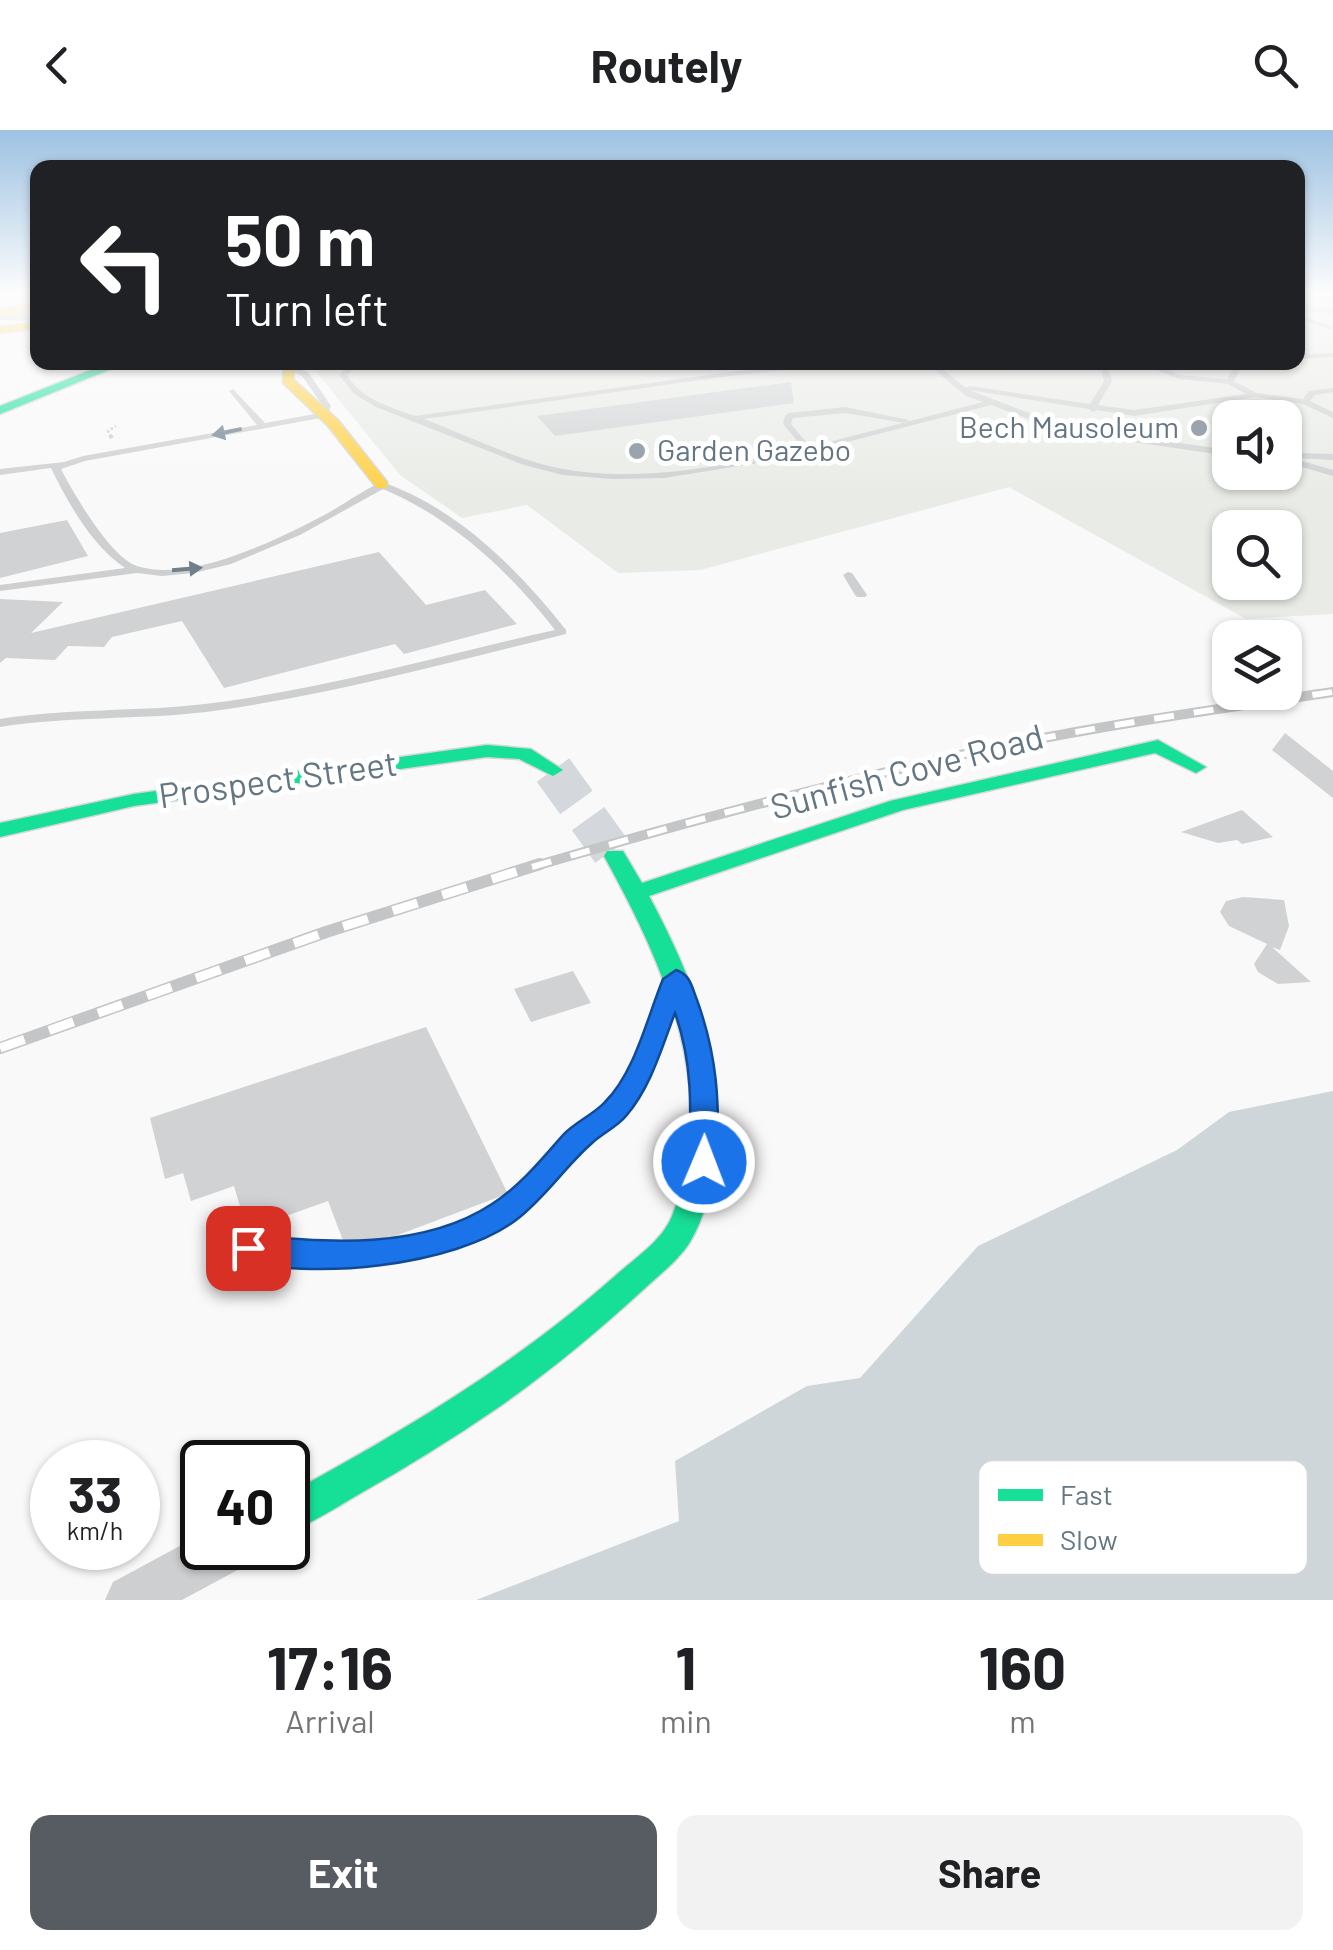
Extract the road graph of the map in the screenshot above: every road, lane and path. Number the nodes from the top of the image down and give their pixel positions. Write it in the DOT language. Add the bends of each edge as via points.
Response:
graph roads {
  1 [pos="52,370"];
  2 [pos="102,370"];
  3 [pos="290,370"];
  4 [pos="349,370"];
  5 [pos="771,370"];
  6 [pos="939,370"];
  7 [pos="1105,370"];
  8 [pos="1164,370"];
  9 [pos="1236,370"];
  10 [pos="1230,382"];
  11 [pos="961,387"];
  12 [pos="1333,390"];
  13 [pos="233,391"];
  14 [pos="0,395"];
  15 [pos="1255,395"];
  16 [pos="1305,402"];
  17 [pos="990,403"];
  18 [pos="1093,409"];
  19 [pos="0,410"];
  20 [pos="323,415"];
  21 [pos="1333,415"];
  22 [pos="414,418"];
  23 [pos="914,422"];
  24 [pos="262,425"];
  25 [pos="807,448"];
  26 [pos="1212,451"];
  27 [pos="1333,457"];
  28 [pos="1302,458"];
  29 [pos="1302,462"];
  30 [pos="60,464"];
  31 [pos="1332,470"];
  32 [pos="0,472"];
  33 [pos="382,484"];
  34 [pos="135,570"];
  35 [pos="848,575"];
  36 [pos="0,588"];
  37 [pos="861,595"];
  38 [pos="1,722"];
  39 [pos="1196,767"];
  40 [pos="553,770"];
  41 [pos="0,830"];
  42 [pos="615,856"];
  43 [pos="638,892"];
  44 [pos="676,979"];
  45 [pos="248,1248"];
  46 [pos="310,1502"];
  47 [pos="186,1570"];
  48 [pos="131,1600"];
  1 -- 14 [label="main road"];
  2 -- 19 [label="main road"];
  3 -- 20 [label="main road" via="287,380 299,399"];
  4 -- 22 [label="lane" via="343,375 348,386"];
  5 -- 22 [label="lane"];
  6 -- 11 [label="lane"];
  7 -- 18 [label="lane" via="1108,382"];
  8 -- 10 [label="lane"];
  9 -- 10 [label="lane"];
  10 -- 15 [label="lane"];
  11 -- 17 [label="lane"];
  11 -- 18 [label="lane"];
  12 -- 16 [label="lane" via="1312,393"];
  13 -- 24 [label="lane"];
  15 -- 16 [label="lane"];
  15 -- 18 [label="lane" via="1134,413"];
  16 -- 21 [label="lane"];
  17 -- 23 [label="lane"];
  17 -- 26 [label="lane" via="1064,430"];
  20 -- 24 [label="lane"];
  20 -- 33 [label="main road"];
  22 -- 25 [label="lane" via="536,467 598,477 710,468"];
  23 -- 25 [label="lane"];
  23 -- 25 [label="lane" via="844,410 789,416 787,424"];
  24 -- 30 [label="lane, one-way"];
  27 -- 28 [label="lane"];
  29 -- 31 [label="lane"];
  30 -- 32 [label="lane"];
  30 -- 34 [label="lane" via="57,472 101,544"];
  34 -- 33 [label="lane, one-way" via="182,571 237,559"];
  33 -- 38 [label="lane" via="444,518 562,632 385,675 204,708"];
  34 -- 36 [label="lane"];
  35 -- 37 [label="lane"];
  39 -- 43 [label="main road, Sunfish Cove Road" via="1158,746 1025,773 896,805"];
  40 -- 41 [label="main road, Prospect Street" via="524,753 473,752 134,800"];
  42 -- 43 [label="main road"];
  43 -- 44 [label="main road"];
  44 -- 45 [label="lane" via="638,1074 616,1109 503,1214 386,1254"];
  44 -- 46 [label="main road" via="699,1043 706,1090 704,1162 680,1232 593,1321 428,1438"];
  47 -- 48 [label="street"];
}
